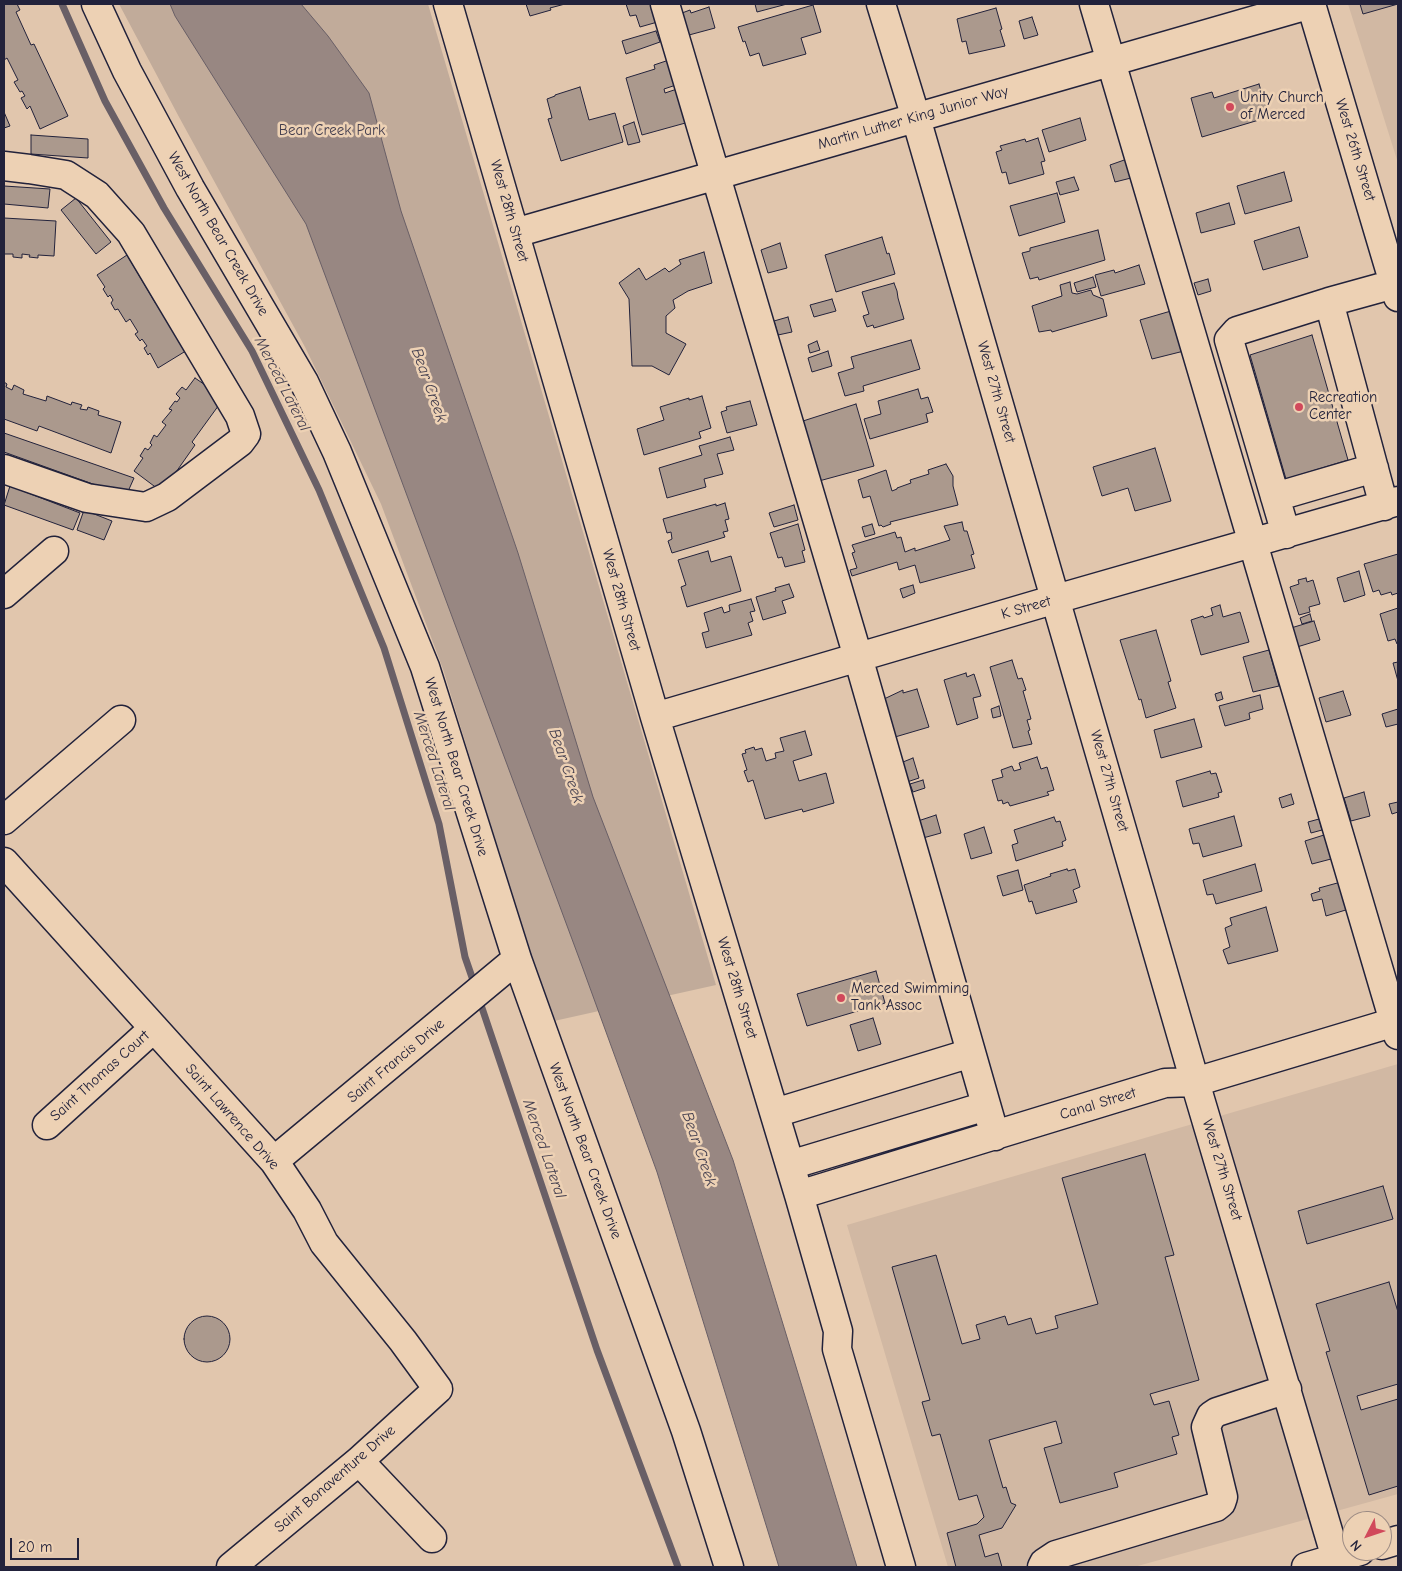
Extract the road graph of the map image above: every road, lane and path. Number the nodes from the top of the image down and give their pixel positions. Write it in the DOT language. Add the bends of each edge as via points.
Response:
graph roads {
  1 [pos="96,4"];
  2 [pos="448,4"];
  3 [pos="665,4"];
  4 [pos="881,4"];
  5 [pos="1094,4"];
  6 [pos="1311,4"];
  7 [pos="1111,62"];
  8 [pos="916,118"];
  9 [pos="4,166"];
  10 [pos="716,176"];
  11 [pos="515,233"];
  12 [pos="1396,291"];
  13 [pos="1329,302"];
  14 [pos="1374,468"];
  15 [pos="4,469"];
  16 [pos="1275,497"];
  17 [pos="1391,503"];
  18 [pos="1286,534"];
  19 [pos="1253,544"];
  20 [pos="54,550"];
  21 [pos="4,594"];
  22 [pos="1056,599"];
  23 [pos="858,657"];
  24 [pos="655,717"];
  25 [pos="121,720"];
  26 [pos="4,820"];
  27 [pos="4,862"];
  28 [pos="510,964"];
  29 [pos="1397,1026"];
  30 [pos="154,1028"];
  31 [pos="971,1053"];
  32 [pos="1196,1082"];
  33 [pos="986,1106"];
  34 [pos="775,1114"];
  35 [pos="47,1125"];
  36 [pos="994,1136"];
  37 [pos="274,1161"];
  38 [pos="790,1165"];
  39 [pos="799,1195"];
  40 [pos="438,1389"];
  41 [pos="1287,1389"];
  42 [pos="359,1461"];
  43 [pos="432,1538"];
  44 [pos="1342,1538"];
  45 [pos="1342,1556"];
  46 [pos="231,1567"];
  47 [pos="729,1567"];
  48 [pos="901,1567"];
  49 [pos="1042,1567"];
  50 [pos="1306,1567"];
  1 -- 28 [label="street, West North Bear Creek Drive" via="190,188 304,382 336,452 425,667"];
  2 -- 11 [label="street, West 28th Street"];
  3 -- 10 [label="street"];
  4 -- 8 [label="street, West 27th Street"];
  5 -- 7 [label="street"];
  6 -- 7 [label="street, Martin Luther King Junior Way"];
  6 -- 12 [label="street, West 26th Street"];
  7 -- 8 [label="street, Martin Luther King Junior Way"];
  7 -- 19 [label="street"];
  8 -- 10 [label="street, Martin Luther King Junior Way"];
  8 -- 22 [label="street, West 27th Street"];
  9 -- 15 [label="street" via="66,175 97,195 132,233 240,416 246,434 240,442 167,497 146,507 87,498"];
  10 -- 11 [label="street, Martin Luther King Junior Way"];
  10 -- 23 [label="street"];
  11 -- 24 [label="street, West 28th Street"];
  12 -- 13 [label="street"];
  13 -- 14 [label="street"];
  13 -- 16 [label="street" via="1237,331 1229,340"];
  14 -- 16 [label="street"];
  14 -- 17 [label="street"];
  16 -- 18 [label="street"];
  17 -- 18 [label="street, K Street"];
  18 -- 19 [label="street, K Street"];
  19 -- 22 [label="street, K Street"];
  19 -- 29 [label="street"];
  20 -- 21 [label="street"];
  22 -- 23 [label="street, K Street"];
  22 -- 32 [label="street, West 27th Street"];
  23 -- 24 [label="street, K Street"];
  23 -- 31 [label="street"];
  24 -- 34 [label="street, West 28th Street"];
  25 -- 26 [label="street"];
  27 -- 30 [label="street, Saint Lawrence Drive"];
  28 -- 37 [label="street, Saint Francis Drive"];
  28 -- 47 [label="street, West North Bear Creek Drive" via="686,1430"];
  29 -- 32 [label="street, Canal Street"];
  30 -- 35 [label="street, Saint Thomas Court"];
  30 -- 37 [label="street, Saint Lawrence Drive"];
  31 -- 33 [label="street"];
  31 -- 34 [label="street"];
  32 -- 36 [label="street, Canal Street" via="1164,1083"];
  32 -- 41 [label="street, West 27th Street"];
  33 -- 36 [label="street"];
  33 -- 38 [label="street"];
  34 -- 38 [label="street, West 28th Street"];
  36 -- 39 [label="street, Canal Street"];
  37 -- 40 [label="street, Saint Lawrence Drive" via="324,1243"];
  38 -- 39 [label="street, West 28th Street"];
  39 -- 48 [label="street, West 28th Street" via="838,1331 837,1349"];
  40 -- 42 [label="street, Saint Bonaventure Drive"];
  41 -- 44 [label="street, West 27th Street"];
  41 -- 49 [label="street" via="1211,1416 1206,1427 1223,1497 1216,1507 1056,1555"];
  42 -- 43 [label="street"];
  42 -- 46 [label="street, Saint Bonaventure Drive"];
  45 -- 50 [label="street"];
}
